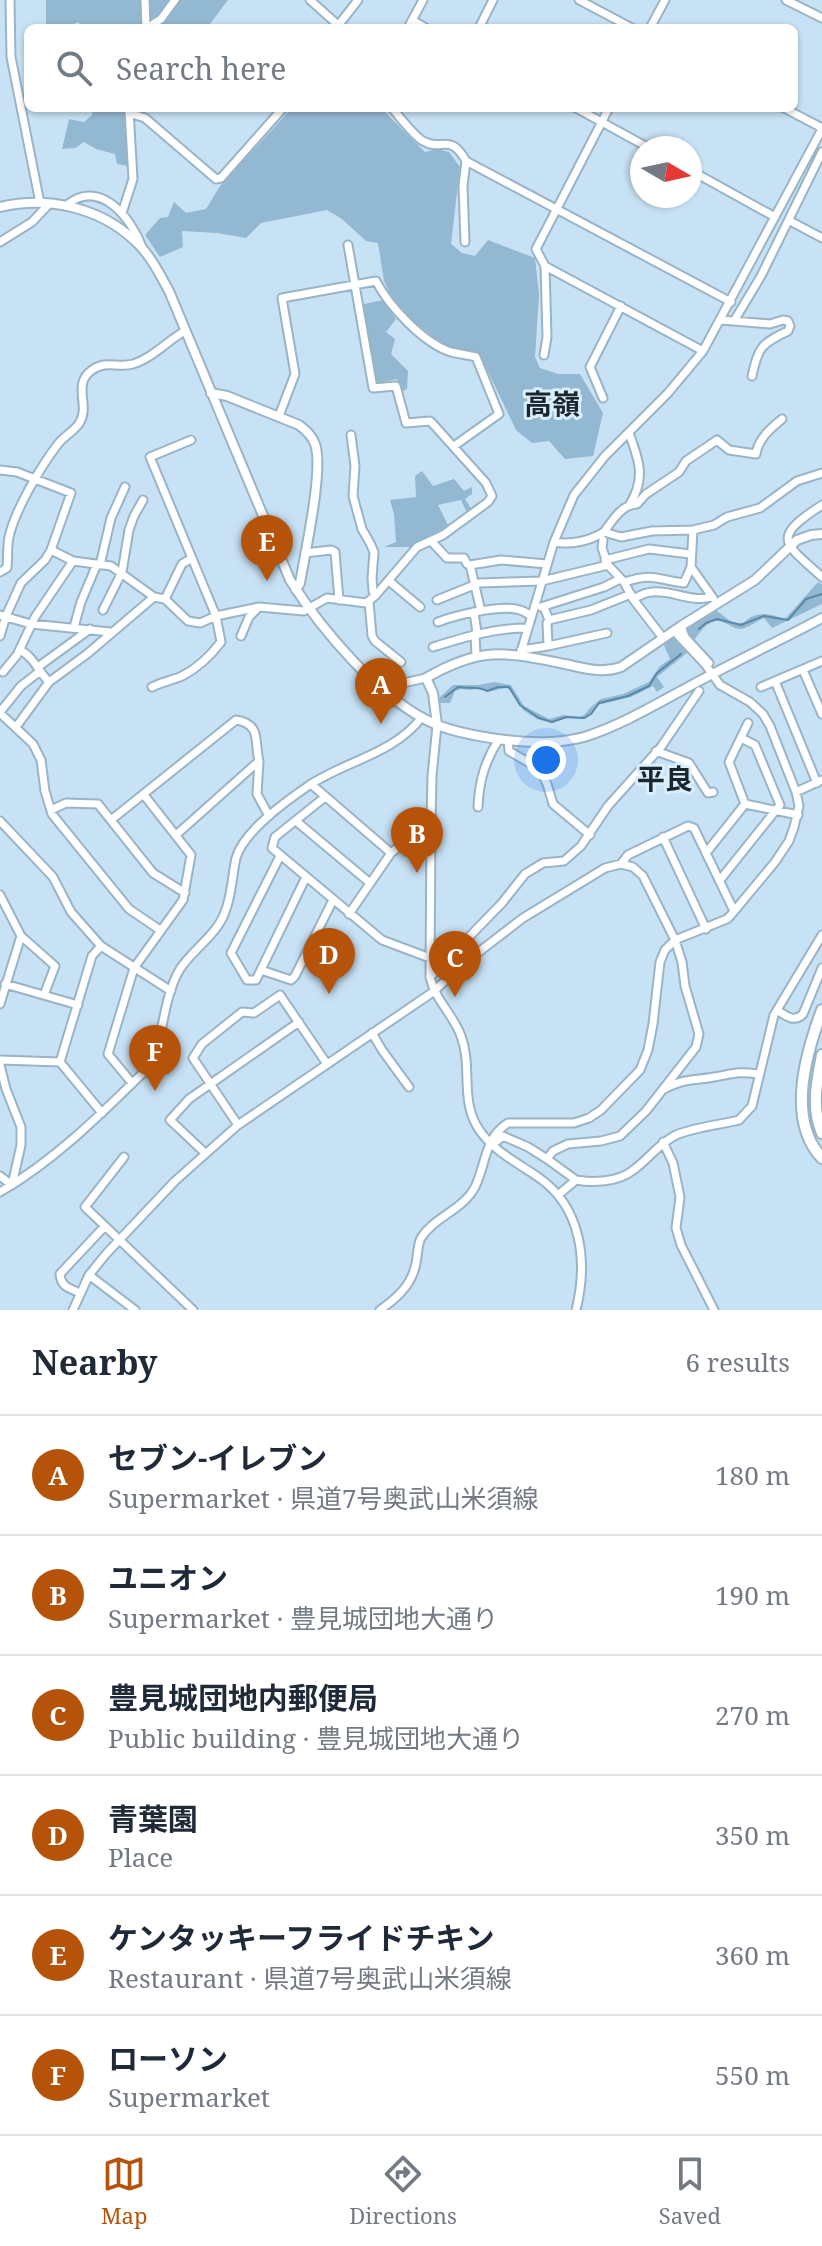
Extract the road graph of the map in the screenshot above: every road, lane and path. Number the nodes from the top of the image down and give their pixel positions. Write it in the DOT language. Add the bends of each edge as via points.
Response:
graph roads {
  1 [pos="10,0"];
  2 [pos="145,0"];
  3 [pos="175,0"];
  4 [pos="310,0"];
  5 [pos="358,0"];
  6 [pos="423,0"];
  7 [pos="493,0"];
  8 [pos="579,0"];
  9 [pos="665,0"];
  10 [pos="786,0"];
  11 [pos="822,18"];
  12 [pos="146,24"];
  13 [pos="153,24"];
  14 [pos="335,24"];
  15 [pos="339,24"];
  16 [pos="410,24"];
  17 [pos="481,24"];
  18 [pos="624,24"];
  19 [pos="652,24"];
  20 [pos="129,112"];
  21 [pos="133,112"];
  22 [pos="279,112"];
  23 [pos="396,112"];
  24 [pos="583,112"];
  25 [pos="607,112"];
  26 [pos="792,112"];
  27 [pos="602,122"];
  28 [pos="822,128"];
  29 [pos="630,137"];
  30 [pos="822,152"];
  31 [pos="466,161"];
  32 [pos="702,177"];
  33 [pos="44,204"];
  34 [pos="67,205"];
  35 [pos="0,207"];
  36 [pos="556,208"];
  37 [pos="122,213"];
  38 [pos="775,217"];
  39 [pos="790,221"];
  40 [pos="822,238"];
  41 [pos="0,242"];
  42 [pos="465,242"];
  43 [pos="348,245"];
  44 [pos="143,249"];
  45 [pos="545,266"];
  46 [pos="354,285"];
  47 [pos="731,302"];
  48 [pos="621,306"];
  49 [pos="721,320"];
  50 [pos="734,321"];
  51 [pos="185,331"];
  52 [pos="703,351"];
  53 [pos="544,355"];
  54 [pos="752,376"];
  55 [pos="211,393"];
  56 [pos="603,398"];
  57 [pos="279,416"];
  58 [pos="782,419"];
  59 [pos="629,433"];
  60 [pos="351,435"];
  61 [pos="191,440"];
  62 [pos="454,446"];
  63 [pos="0,470"];
  64 [pos="822,473"];
  65 [pos="35,480"];
  66 [pos="125,487"];
  67 [pos="143,500"];
  68 [pos="630,504"];
  69 [pos="822,505"];
  70 [pos="693,530"];
  71 [pos="637,533"];
  72 [pos="822,534"];
  73 [pos="604,536"];
  74 [pos="431,541"];
  75 [pos="554,542"];
  76 [pos="789,547"];
  77 [pos="643,549"];
  78 [pos="51,550"];
  79 [pos="305,553"];
  80 [pos="690,554"];
  81 [pos="192,558"];
  82 [pos="73,561"];
  83 [pos="606,562"];
  84 [pos="547,564"];
  85 [pos="98,565"];
  86 [pos="470,565"];
  87 [pos="691,567"];
  88 [pos="0,572"];
  89 [pos="122,572"];
  90 [pos="822,577"];
  91 [pos="389,581"];
  92 [pos="542,581"];
  93 [pos="622,581"];
  94 [pos="474,585"];
  95 [pos="296,590"];
  96 [pos="632,596"];
  97 [pos="154,597"];
  98 [pos="165,599"];
  99 [pos="372,599"];
  100 [pos="339,600"];
  101 [pos="437,600"];
  102 [pos="714,600"];
  103 [pos="535,606"];
  104 [pos="259,607"];
  105 [pos="420,607"];
  106 [pos="544,607"];
  107 [pos="308,609"];
  108 [pos="103,610"];
  109 [pos="478,612"];
  110 [pos="3,616"];
  111 [pos="216,616"];
  112 [pos="531,616"];
  113 [pos="822,618"];
  114 [pos="549,620"];
  115 [pos="438,622"];
  116 [pos="31,624"];
  117 [pos="74,627"];
  118 [pos="527,628"];
  119 [pos="677,628"];
  120 [pos="90,629"];
  121 [pos="110,632"];
  122 [pos="476,633"];
  123 [pos="607,633"];
  124 [pos="0,636"];
  125 [pos="241,636"];
  126 [pos="663,638"];
  127 [pos="548,645"];
  128 [pos="433,647"];
  129 [pos="20,650"];
  130 [pos="520,652"];
  131 [pos="476,656"];
  132 [pos="822,661"];
  133 [pos="401,662"];
  134 [pos="709,663"];
  135 [pos="38,669"];
  136 [pos="803,670"];
  137 [pos="3,672"];
  138 [pos="711,674"];
  139 [pos="426,678"];
  140 [pos="775,681"];
  141 [pos="49,682"];
  142 [pos="377,683"];
  143 [pos="152,687"];
  144 [pos="761,687"];
  145 [pos="699,691"];
  146 [pos="0,712"];
  147 [pos="822,714"];
  148 [pos="422,717"];
  149 [pos="748,723"];
  150 [pos="437,725"];
  151 [pos="16,727"];
  152 [pos="741,738"];
  153 [pos="503,739"];
  154 [pos="656,751"];
  155 [pos="259,761"];
  156 [pos="819,782"];
  157 [pos="311,784"];
  158 [pos="713,792"];
  159 [pos="796,792"];
  160 [pos="144,795"];
  161 [pos="325,797"];
  162 [pos="745,804"];
  163 [pos="478,807"];
  164 [pos="51,810"];
  165 [pos="777,811"];
  166 [pos="798,815"];
  167 [pos="269,816"];
  168 [pos="111,820"];
  169 [pos="0,821"];
  170 [pos="296,821"];
  171 [pos="431,824"];
  172 [pos="176,835"];
  173 [pos="590,835"];
  174 [pos="663,837"];
  175 [pos="391,853"];
  176 [pos="706,853"];
  177 [pos="280,856"];
  178 [pos="621,864"];
  179 [pos="306,877"];
  180 [pos="720,880"];
  181 [pos="370,883"];
  182 [pos="185,893"];
  183 [pos="0,895"];
  184 [pos="333,900"];
  185 [pos="734,911"];
  186 [pos="349,914"];
  187 [pos="706,929"];
  188 [pos="160,930"];
  189 [pos="822,935"];
  190 [pos="21,936"];
  191 [pos="675,940"];
  192 [pos="101,946"];
  193 [pos="430,958"];
  194 [pos="134,968"];
  195 [pos="822,968"];
  196 [pos="261,970"];
  197 [pos="430,977"];
  198 [pos="5,984"];
  199 [pos="171,991"];
  200 [pos="433,992"];
  201 [pos="44,995"];
  202 [pos="0,1004"];
  203 [pos="78,1005"];
  204 [pos="822,1010"];
  205 [pos="778,1011"];
  206 [pos="299,1022"];
  207 [pos="372,1033"];
  208 [pos="822,1057"];
  209 [pos="60,1062"];
  210 [pos="0,1063"];
  211 [pos="327,1064"];
  212 [pos="758,1074"];
  213 [pos="132,1083"];
  214 [pos="210,1084"];
  215 [pos="409,1087"];
  216 [pos="662,1090"];
  217 [pos="102,1113"];
  218 [pos="238,1125"];
  219 [pos="822,1133"];
  220 [pos="494,1142"];
  221 [pos="663,1142"];
  222 [pos="205,1153"];
  223 [pos="124,1157"];
  224 [pos="822,1158"];
  225 [pos="547,1159"];
  226 [pos="0,1176"];
  227 [pos="576,1180"];
  228 [pos="12,1185"];
  229 [pos="0,1192"];
  230 [pos="558,1195"];
  231 [pos="104,1227"];
  232 [pos="119,1241"];
  233 [pos="89,1275"];
  234 [pos="80,1293"];
  235 [pos="188,1308"];
  236 [pos="73,1310"];
  237 [pos="135,1310"];
  238 [pos="380,1310"];
  239 [pos="576,1310"];
  240 [pos="714,1310"];
  1 -- 33 [label="street" via="11,57"];
  2 -- 12 [label="street"];
  3 -- 13 [label="street"];
  4 -- 14 [label="street"];
  5 -- 15 [label="street"];
  6 -- 16 [label="street"];
  7 -- 17 [label="street"];
  8 -- 18 [label="street"];
  9 -- 19 [label="street"];
  10 -- 11 [label="street"];
  20 -- 37 [label="street" via="133,179"];
  21 -- 22 [label="street" via="216,179"];
  23 -- 31 [label="street" via="423,141 455,146"];
  24 -- 27 [label="street"];
  25 -- 27 [label="street"];
  26 -- 28 [label="street"];
  27 -- 29 [label="street"];
  27 -- 36 [label="street"];
  28 -- 38 [label="street"];
  30 -- 39 [label="street"];
  31 -- 36 [label="street"];
  31 -- 42 [label="street"];
  32 -- 38 [label="street"];
  33 -- 34 [label="main road"];
  33 -- 35 [label="main road"];
  33 -- 41 [label="street" via="32,222"];
  34 -- 37 [label="street" via="80,196 93,196"];
  34 -- 44 [label="main road" via="114,224"];
  36 -- 45 [label="street" via="536,249"];
  36 -- 47 [label="street"];
  37 -- 44 [label="street"];
  38 -- 47 [label="street"];
  39 -- 40 [label="street"];
  39 -- 50 [label="street"];
  43 -- 46 [label="street"];
  44 -- 51 [label="main road"];
  45 -- 48 [label="street"];
  45 -- 53 [label="street"];
  46 -- 57 [label="street" via="282,298 295,374"];
  46 -- 62 [label="street" via="373,388 396,386 406,423 430,421"];
  46 -- 62 [label="street" via="376,281 410,325 448,351 476,357 499,414"];
  47 -- 49 [label="street"];
  48 -- 52 [label="street"];
  48 -- 56 [label="street" via="590,367"];
  49 -- 50 [label="street"];
  49 -- 52 [label="street"];
  50 -- 54 [label="street" via="783,320 790,326 764,343"];
  51 -- 55 [label="main road"];
  51 -- 65 [label="street" via="132,365 109,363 87,374 81,387 81,420 59,441"];
  52 -- 59 [label="street"];
  55 -- 57 [label="main road"];
  55 -- 95 [label="main road"];
  57 -- 79 [label="main road" via="304,428 317,454"];
  58 -- 68 [label="street" via="757,445 756,454 740,454 717,440 637,504"];
  59 -- 68 [label="street" via="640,477"];
  59 -- 75 [label="street" via="582,484"];
  60 -- 99 [label="street" via="353,496 374,552"];
  61 -- 81 [label="street" via="150,457"];
  62 -- 74 [label="street" via="492,496 472,516"];
  63 -- 65 [label="street"];
  64 -- 70 [label="street" via="797,481 760,508"];
  65 -- 78 [label="street" via="71,493"];
  65 -- 88 [label="street" via="9,536 7,568"];
  66 -- 85 [label="street"];
  67 -- 89 [label="street" via="129,530"];
  68 -- 73 [label="street"];
  69 -- 76 [label="street" via="796,522"];
  70 -- 71 [label="street"];
  70 -- 80 [label="street"];
  71 -- 73 [label="street"];
  71 -- 77 [label="street"];
  72 -- 76 [label="main road"];
  73 -- 75 [label="street"];
  73 -- 83 [label="street"];
  74 -- 86 [label="street" via="447,558 464,558"];
  74 -- 91 [label="street" via="417,547"];
  75 -- 84 [label="street"];
  76 -- 90 [label="street"];
  76 -- 102 [label="main road" via="763,574"];
  77 -- 80 [label="street"];
  77 -- 83 [label="street"];
  78 -- 82 [label="street"];
  78 -- 110 [label="street" via="21,583"];
  79 -- 95 [label="main road"];
  79 -- 100 [label="street" via="335,552"];
  80 -- 87 [label="street"];
  81 -- 98 [label="street" via="182,564"];
  81 -- 111 [label="street"];
  82 -- 85 [label="street"];
  82 -- 116 [label="street"];
  83 -- 92 [label="street"];
  83 -- 93 [label="street"];
  84 -- 86 [label="street" via="501,560"];
  84 -- 92 [label="street"];
  85 -- 89 [label="street"];
  85 -- 117 [label="street"];
  86 -- 94 [label="street"];
  87 -- 93 [label="street" via="684,583 651,576"];
  87 -- 102 [label="street"];
  89 -- 97 [label="street"];
  89 -- 108 [label="street"];
  91 -- 99 [label="street"];
  91 -- 105 [label="street"];
  92 -- 94 [label="street"];
  92 -- 103 [label="street"];
  93 -- 96 [label="street"];
  93 -- 106 [label="street"];
  94 -- 101 [label="street"];
  94 -- 109 [label="street"];
  95 -- 107 [label="main road"];
  96 -- 102 [label="street" via="653,591"];
  96 -- 114 [label="street"];
  96 -- 126 [label="street"];
  97 -- 98 [label="street"];
  97 -- 121 [label="street"];
  98 -- 111 [label="street" via="188,621 200,623"];
  99 -- 100 [label="street"];
  99 -- 133 [label="street" via="372,636"];
  100 -- 107 [label="street" via="327,598"];
  102 -- 119 [label="main road"];
  103 -- 106 [label="street"];
  103 -- 112 [label="street"];
  104 -- 107 [label="street"];
  104 -- 111 [label="street"];
  104 -- 125 [label="street"];
  106 -- 114 [label="street"];
  107 -- 142 [label="main road"];
  109 -- 112 [label="street" via="519,609"];
  109 -- 115 [label="street"];
  109 -- 122 [label="street"];
  110 -- 116 [label="street"];
  110 -- 124 [label="street"];
  111 -- 143 [label="street" via="221,642 210,655 182,676"];
  112 -- 118 [label="street"];
  113 -- 138 [label="main road"];
  114 -- 127 [label="street"];
  116 -- 117 [label="street"];
  116 -- 129 [label="street"];
  117 -- 120 [label="street"];
  118 -- 122 [label="street"];
  118 -- 130 [label="street"];
  119 -- 126 [label="main road"];
  119 -- 134 [label="street"];
  119 -- 138 [label="street"];
  120 -- 121 [label="street"];
  120 -- 135 [label="street"];
  121 -- 141 [label="street"];
  122 -- 128 [label="street"];
  122 -- 131 [label="street"];
  123 -- 127 [label="street"];
  126 -- 130 [label="main road" via="613,670"];
  127 -- 130 [label="street"];
  129 -- 135 [label="street"];
  129 -- 137 [label="street"];
  130 -- 131 [label="main road"];
  131 -- 139 [label="main road"];
  132 -- 136 [label="street"];
  135 -- 141 [label="street"];
  135 -- 146 [label="street"];
  136 -- 140 [label="street"];
  136 -- 147 [label="street"];
  138 -- 153 [label="main road" via="585,737 546,742"];
  138 -- 159 [label="street" via="763,714"];
  139 -- 142 [label="street"];
  139 -- 150 [label="main road"];
  140 -- 144 [label="street"];
  140 -- 156 [label="street"];
  141 -- 151 [label="street"];
  142 -- 148 [label="main road"];
  145 -- 154 [label="street"];
  146 -- 151 [label="street"];
  148 -- 150 [label="main road"];
  148 -- 157 [label="street" via="387,747"];
  149 -- 152 [label="street"];
  150 -- 153 [label="main road"];
  150 -- 171 [label="street"];
  151 -- 164 [label="street" via="41,760"];
  152 -- 162 [label="street" via="729,762"];
  152 -- 165 [label="street" via="755,745 780,805"];
  153 -- 163 [label="street" via="484,765"];
  153 -- 173 [label="street" via="509,751 540,769 553,804"];
  154 -- 158 [label="street" via="689,763 708,793"];
  154 -- 173 [label="street"];
  155 -- 160 [label="street" via="254,729 236,720"];
  155 -- 167 [label="street" via="257,794"];
  155 -- 172 [label="street"];
  156 -- 159 [label="street"];
  157 -- 161 [label="street"];
  157 -- 167 [label="street"];
  159 -- 166 [label="street"];
  160 -- 168 [label="street"];
  160 -- 172 [label="street"];
  161 -- 170 [label="street"];
  161 -- 175 [label="street"];
  162 -- 165 [label="street"];
  162 -- 176 [label="street"];
  164 -- 168 [label="street" via="66,803 98,804"];
  164 -- 188 [label="street" via="129,909"];
  165 -- 166 [label="street"];
  165 -- 180 [label="street"];
  166 -- 185 [label="street" via="789,841"];
  167 -- 199 [label="street" via="242,845 225,912 182,967"];
  168 -- 182 [label="street" via="153,873"];
  169 -- 192 [label="street" via="53,877 71,912"];
  170 -- 177 [label="street" via="275,837 272,848"];
  170 -- 181 [label="street"];
  171 -- 175 [label="street"];
  171 -- 193 [label="street"];
  172 -- 182 [label="street" via="191,855"];
  173 -- 197 [label="street" via="564,861 543,863 525,874"];
  174 -- 176 [label="street" via="691,826"];
  174 -- 178 [label="street"];
  174 -- 187 [label="street"];
  175 -- 181 [label="street"];
  176 -- 180 [label="street"];
  177 -- 179 [label="street"];
  177 -- 196 [label="street" via="231,953 247,980 256,980"];
  178 -- 191 [label="street" via="643,876"];
  178 -- 200 [label="street" via="605,868 523,918"];
  179 -- 184 [label="street"];
  179 -- 196 [label="street"];
  180 -- 185 [label="street"];
  181 -- 186 [label="street"];
  182 -- 188 [label="street"];
  183 -- 190 [label="street"];
  184 -- 186 [label="street"];
  184 -- 196 [label="street" via="291,980"];
  185 -- 187 [label="street"];
  186 -- 193 [label="street" via="382,940"];
  187 -- 191 [label="street"];
  188 -- 194 [label="street"];
  189 -- 205 [label="street"];
  190 -- 198 [label="street"];
  190 -- 201 [label="street" via="55,966"];
  191 -- 216 [label="street" via="699,1034 696,1047"];
  191 -- 220 [label="street" via="660,962 653,1024 640,1070 589,1118 574,1123 508,1123"];
  192 -- 194 [label="street"];
  192 -- 203 [label="street" via="92,956"];
  193 -- 197 [label="street"];
  194 -- 199 [label="street"];
  194 -- 213 [label="street" via="108,1054"];
  195 -- 205 [label="street" via="798,1019"];
  197 -- 200 [label="street"];
  198 -- 201 [label="street"];
  198 -- 202 [label="street"];
  199 -- 213 [label="street" via="156,1057"];
  200 -- 207 [label="street"];
  200 -- 220 [label="street" via="461,1036 468,1103 478,1129"];
  201 -- 203 [label="street"];
  203 -- 209 [label="street"];
  204 -- 224 [label="highway" via="802,1098 807,1134"];
  205 -- 212 [label="street"];
  206 -- 211 [label="street"];
  206 -- 214 [label="street"];
  206 -- 214 [label="street" via="280,995 254,1013 242,1012 202,1044 193,1058"];
  207 -- 211 [label="street"];
  207 -- 215 [label="street"];
  208 -- 219 [label="highway" via="816,1095"];
  209 -- 210 [label="street"];
  209 -- 217 [label="street"];
  210 -- 228 [label="street" via="21,1127"];
  211 -- 218 [label="street"];
  212 -- 216 [label="street" via="683,1080"];
  212 -- 221 [label="street" via="752,1106 739,1120"];
  213 -- 217 [label="street"];
  214 -- 218 [label="street"];
  214 -- 222 [label="street" via="170,1120"];
  216 -- 225 [label="street" via="620,1136 568,1144"];
  217 -- 228 [label="street"];
  218 -- 222 [label="street"];
  220 -- 225 [label="street" via="503,1136"];
  220 -- 230 [label="street"];
  220 -- 238 [label="street" via="472,1192 422,1238 410,1281"];
  221 -- 227 [label="street" via="623,1177"];
  221 -- 240 [label="street" via="680,1197 676,1228 681,1245"];
  222 -- 232 [label="street"];
  223 -- 231 [label="street" via="85,1207"];
  225 -- 227 [label="street"];
  226 -- 228 [label="street"];
  227 -- 230 [label="street"];
  228 -- 229 [label="street"];
  230 -- 239 [label="street" via="581,1245"];
  231 -- 232 [label="street"];
  231 -- 234 [label="street" via="60,1274 64,1286"];
  232 -- 233 [label="street"];
  232 -- 235 [label="street"];
  233 -- 234 [label="street"];
  233 -- 237 [label="street"];
  234 -- 236 [label="street"];
}
